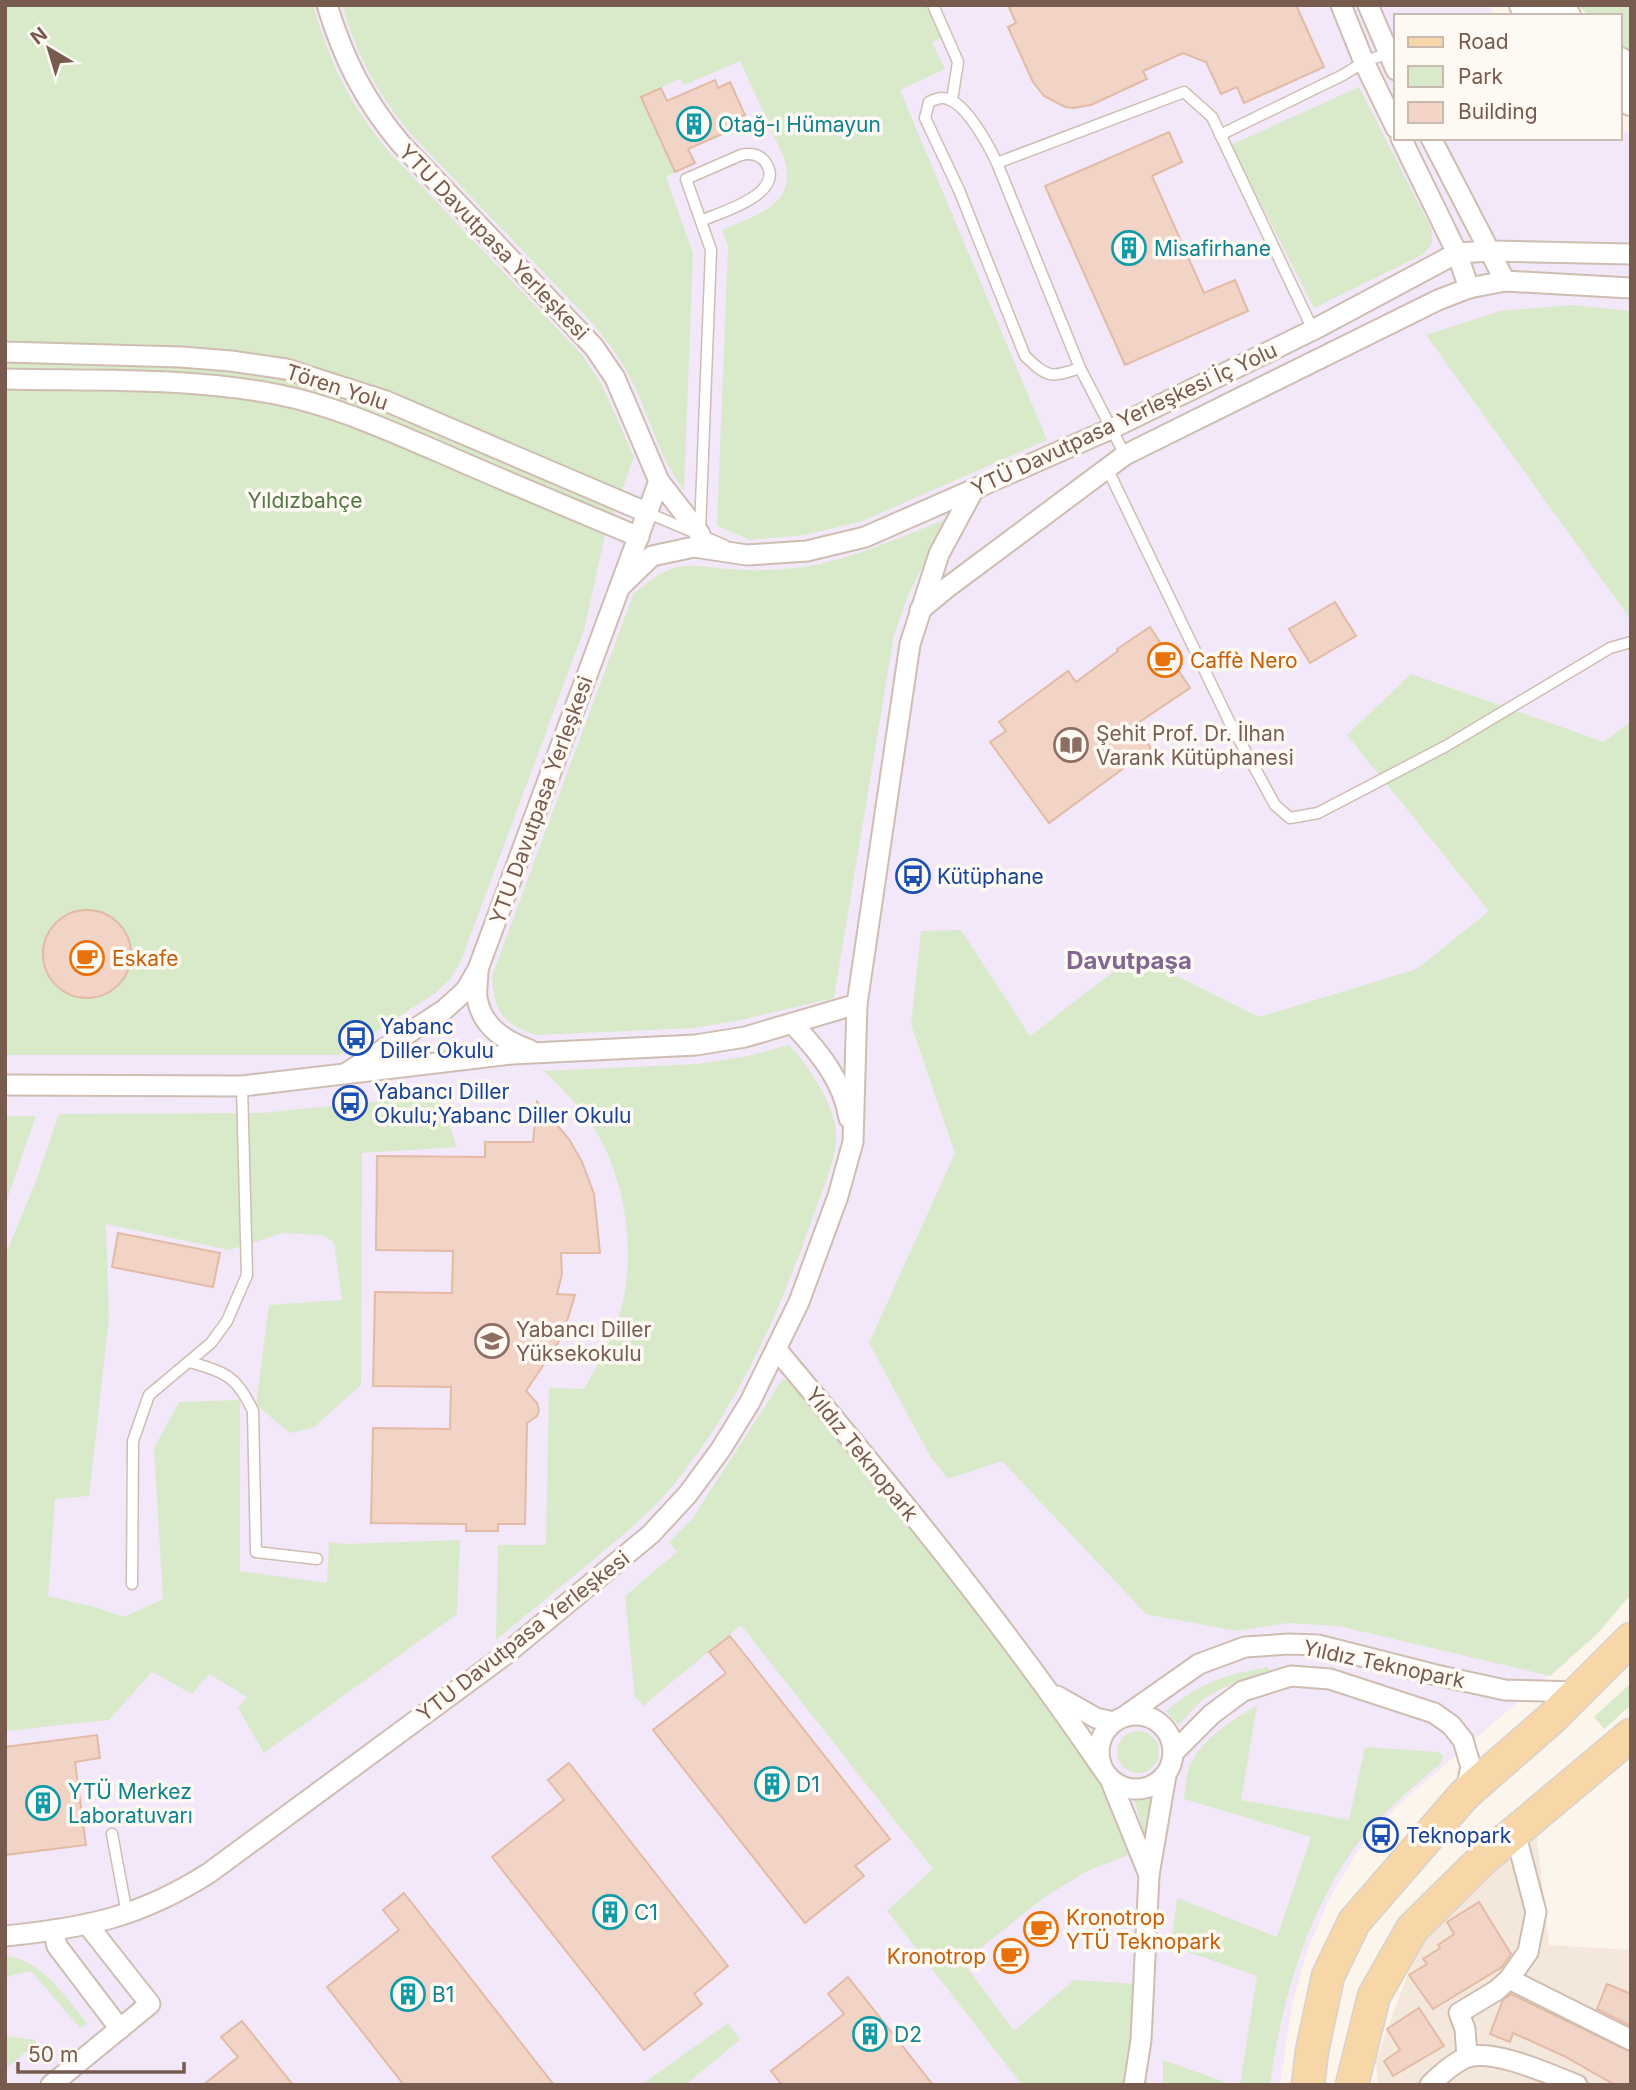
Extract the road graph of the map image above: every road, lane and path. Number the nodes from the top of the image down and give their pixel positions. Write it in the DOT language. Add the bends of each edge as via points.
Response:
graph roads {
  1 [pos="327,5"];
  2 [pos="933,5"];
  3 [pos="1341,5"];
  4 [pos="1368,5"];
  5 [pos="1392,61"];
  6 [pos="1364,62"];
  7 [pos="952,100"];
  8 [pos="1394,124"];
  9 [pos="1220,135"];
  10 [pos="1402,140"];
  11 [pos="1432,140"];
  12 [pos="997,163"];
  13 [pos="701,221"];
  14 [pos="1491,251"];
  15 [pos="1457,253"];
  16 [pos="1631,254"];
  17 [pos="1505,281"];
  18 [pos="1469,288"];
  19 [pos="1631,288"];
  20 [pos="1313,330"];
  21 [pos="5,352"];
  22 [pos="1080,368"];
  23 [pos="5,379"];
  24 [pos="1113,428"];
  25 [pos="1125,455"];
  26 [pos="1107,468"];
  27 [pos="659,481"];
  28 [pos="974,489"];
  29 [pos="648,513"];
  30 [pos="699,534"];
  31 [pos="639,537"];
  32 [pos="747,555"];
  33 [pos="620,587"];
  34 [pos="919,611"];
  35 [pos="1631,642"];
  36 [pos="478,970"];
  37 [pos="856,1004"];
  38 [pos="793,1024"];
  39 [pos="537,1053"];
  40 [pos="345,1074"];
  41 [pos="5,1085"];
  42 [pos="242,1086"];
  43 [pos="853,1142"];
  44 [pos="777,1350"];
  45 [pos="190,1362"];
  46 [pos="317,1559"];
  47 [pos="132,1584"];
  48 [pos="1631,1639"];
  49 [pos="1050,1692"];
  50 [pos="1578,1692"];
  51 [pos="1119,1719"];
  52 [pos="1631,1735"];
  53 [pos="1174,1752"];
  54 [pos="1106,1773"];
  55 [pos="1166,1775"];
  56 [pos="1465,1794"];
  57 [pos="1515,1832"];
  58 [pos="112,1834"];
  59 [pos="1149,1875"];
  60 [pos="127,1914"];
  61 [pos="87,1924"];
  62 [pos="52,1930"];
  63 [pos="5,1936"];
  64 [pos="1509,1979"];
  65 [pos="120,2029"];
  66 [pos="1631,2040"];
  67 [pos="1467,2057"];
  68 [pos="1356,2077"];
  69 [pos="51,2085"];
  70 [pos="1134,2085"];
  71 [pos="1306,2085"];
  72 [pos="1430,2085"];
  73 [pos="1577,2085"];
  1 -- 27 [label="street, YTU Davutpasa Yerleşkesi" via="347,63 380,119 605,362"];
  2 -- 7 [label="lane" via="958,62"];
  3 -- 6 [label="street"];
  4 -- 5 [label="street"];
  5 -- 6 [label="lane"];
  6 -- 8 [label="street"];
  6 -- 9 [label="lane"];
  7 -- 12 [label="lane" via="981,131"];
  7 -- 22 [label="lane" via="940,98 929,103 925,118 960,190 1025,356 1042,373 1057,375"];
  9 -- 12 [label="lane" via="1212,117 1184,92"];
  9 -- 20 [label="lane"];
  10 -- 15 [label="street"];
  11 -- 14 [label="street"];
  12 -- 22 [label="lane"];
  13 -- 13 [label="lane" via="762,192 770,179 762,158 748,153 686,179"];
  13 -- 30 [label="lane" via="711,250"];
  14 -- 15 [label="street, YTÜ Davutpasa Yerleşkesi İç Yolu"];
  14 -- 16 [label="street, YTÜ Davutpasa Yerleşkesi İç Yolu"];
  14 -- 17 [label="street"];
  15 -- 18 [label="street"];
  15 -- 20 [label="street, YTÜ Davutpasa Yerleşkesi İç Yolu"];
  17 -- 18 [label="street, YTÜ Davutpasa Yerleşkesi İç Yolu"];
  17 -- 19 [label="street, YTÜ Davutpasa Yerleşkesi İç Yolu"];
  18 -- 25 [label="street, YTÜ Davutpasa Yerleşkesi İç Yolu"];
  20 -- 24 [label="street, YTÜ Davutpasa Yerleşkesi İç Yolu"];
  21 -- 29 [label="street, Tören Yolu" via="231,360 286,369 386,401"];
  22 -- 24 [label="lane"];
  23 -- 31 [label="street, Tören Yolu" via="180,383 281,395 376,426"];
  24 -- 25 [label="lane"];
  24 -- 28 [label="street, YTÜ Davutpasa Yerleşkesi İç Yolu"];
  25 -- 26 [label="street, YTÜ Davutpasa Yerleşkesi İç Yolu"];
  26 -- 34 [label="street, YTÜ Davutpasa Yerleşkesi İç Yolu"];
  26 -- 35 [label="lane" via="1229,722 1275,805 1290,818 1330,807 1446,746 1610,648"];
  27 -- 29 [label="street, YTU Davutpasa Yerleşkesi"];
  27 -- 30 [label="street, YTU Davutpasa Yerleşkesi"];
  28 -- 32 [label="street, YTÜ Davutpasa Yerleşkesi İç Yolu" via="865,537 807,551"];
  28 -- 34 [label="street, YTU Davutpasa Yerleşkesi" via="939,554"];
  29 -- 30 [label="lane, YTU Davutpasa Yerleşkesi"];
  29 -- 31 [label="street, YTU Davutpasa Yerleşkesi"];
  30 -- 32 [label="lane, YTU Davutpasa Yerleşkesi"];
  31 -- 33 [label="street, YTU Davutpasa Yerleşkesi"];
  32 -- 33 [label="street, YTÜ Davutpasa Yerleşkesi İç Yolu" via="694,547 652,556"];
  33 -- 36 [label="street, YTU Davutpasa Yerleşkesi"];
  34 -- 37 [label="street, YTU Davutpasa Yerleşkesi" via="910,644"];
  36 -- 39 [label="street, YTU Davutpasa Yerleşkesi" via="477,999 488,1025 508,1042"];
  36 -- 40 [label="street, YTU Davutpasa Yerleşkesi" via="466,990 444,1010"];
  37 -- 38 [label="street, YTU Davutpasa Yerleşkesi"];
  37 -- 43 [label="street, YTU Davutpasa Yerleşkesi"];
  38 -- 39 [label="street, YTU Davutpasa Yerleşkesi" via="696,1045"];
  38 -- 43 [label="street, YTU Davutpasa Yerleşkesi" via="836,1079 848,1110"];
  39 -- 40 [label="street, YTU Davutpasa Yerleşkesi"];
  40 -- 42 [label="street, YTU Davutpasa Yerleşkesi"];
  41 -- 42 [label="street, YTU Davutpasa Yerleşkesi"];
  42 -- 45 [label="lane" via="247,1275 227,1321"];
  43 -- 44 [label="street, YTU Davutpasa Yerleşkesi" via="819,1251"];
  44 -- 49 [label="street, Yıldız Teknopark"];
  44 -- 60 [label="street, YTU Davutpasa Yerleşkesi" via="721,1449 651,1534 505,1655 209,1873"];
  45 -- 46 [label="lane" via="226,1373 244,1391 253,1411 256,1552"];
  45 -- 47 [label="lane" via="149,1395 134,1441"];
  48 -- 50 [label="main road"];
  49 -- 51 [label="street, Yıldız Teknopark" via="1084,1712"];
  49 -- 54 [label="street, Yıldız Teknopark"];
  50 -- 51 [label="street, Yıldız Teknopark" via="1505,1690 1318,1645 1278,1644 1245,1647 1199,1664"];
  50 -- 56 [label="main road"];
  51 -- 53 [label="street" via="1136,1714 1158,1721 1167,1730"];
  51 -- 54 [label="street" via="1105,1731 1100,1743 1099,1756"];
  52 -- 57 [label="main road"];
  53 -- 55 [label="street"];
  53 -- 56 [label="street, Yıldız Teknopark" via="1212,1713 1243,1691 1291,1676 1330,1679 1434,1713 1451,1725 1463,1740 1471,1767"];
  54 -- 55 [label="street" via="1120,1786 1132,1789 1145,1788"];
  54 -- 59 [label="street, Yıldız Teknopark"];
  55 -- 59 [label="street, Yıldız Teknopark"];
  56 -- 71 [label="main road" via="1354,1922 1328,1976"];
  57 -- 64 [label="street" via="1536,1912 1528,1952"];
  57 -- 68 [label="main road" via="1412,1929 1374,1996"];
  58 -- 60 [label="lane"];
  59 -- 70 [label="street, Yıldız Teknopark" via="1141,2040"];
  60 -- 61 [label="street, YTU Davutpasa Yerleşkesi"];
  61 -- 62 [label="street, YTU Davutpasa Yerleşkesi"];
  61 -- 65 [label="street" via="150,2004"];
  62 -- 63 [label="street, YTU Davutpasa Yerleşkesi"];
  62 -- 65 [label="street" via="57,1946"];
  64 -- 66 [label="street"];
  64 -- 67 [label="street" via="1459,2013"];
  65 -- 69 [label="street"];
  67 -- 72 [label="street"];
  67 -- 73 [label="street" via="1515,2060"];
}
